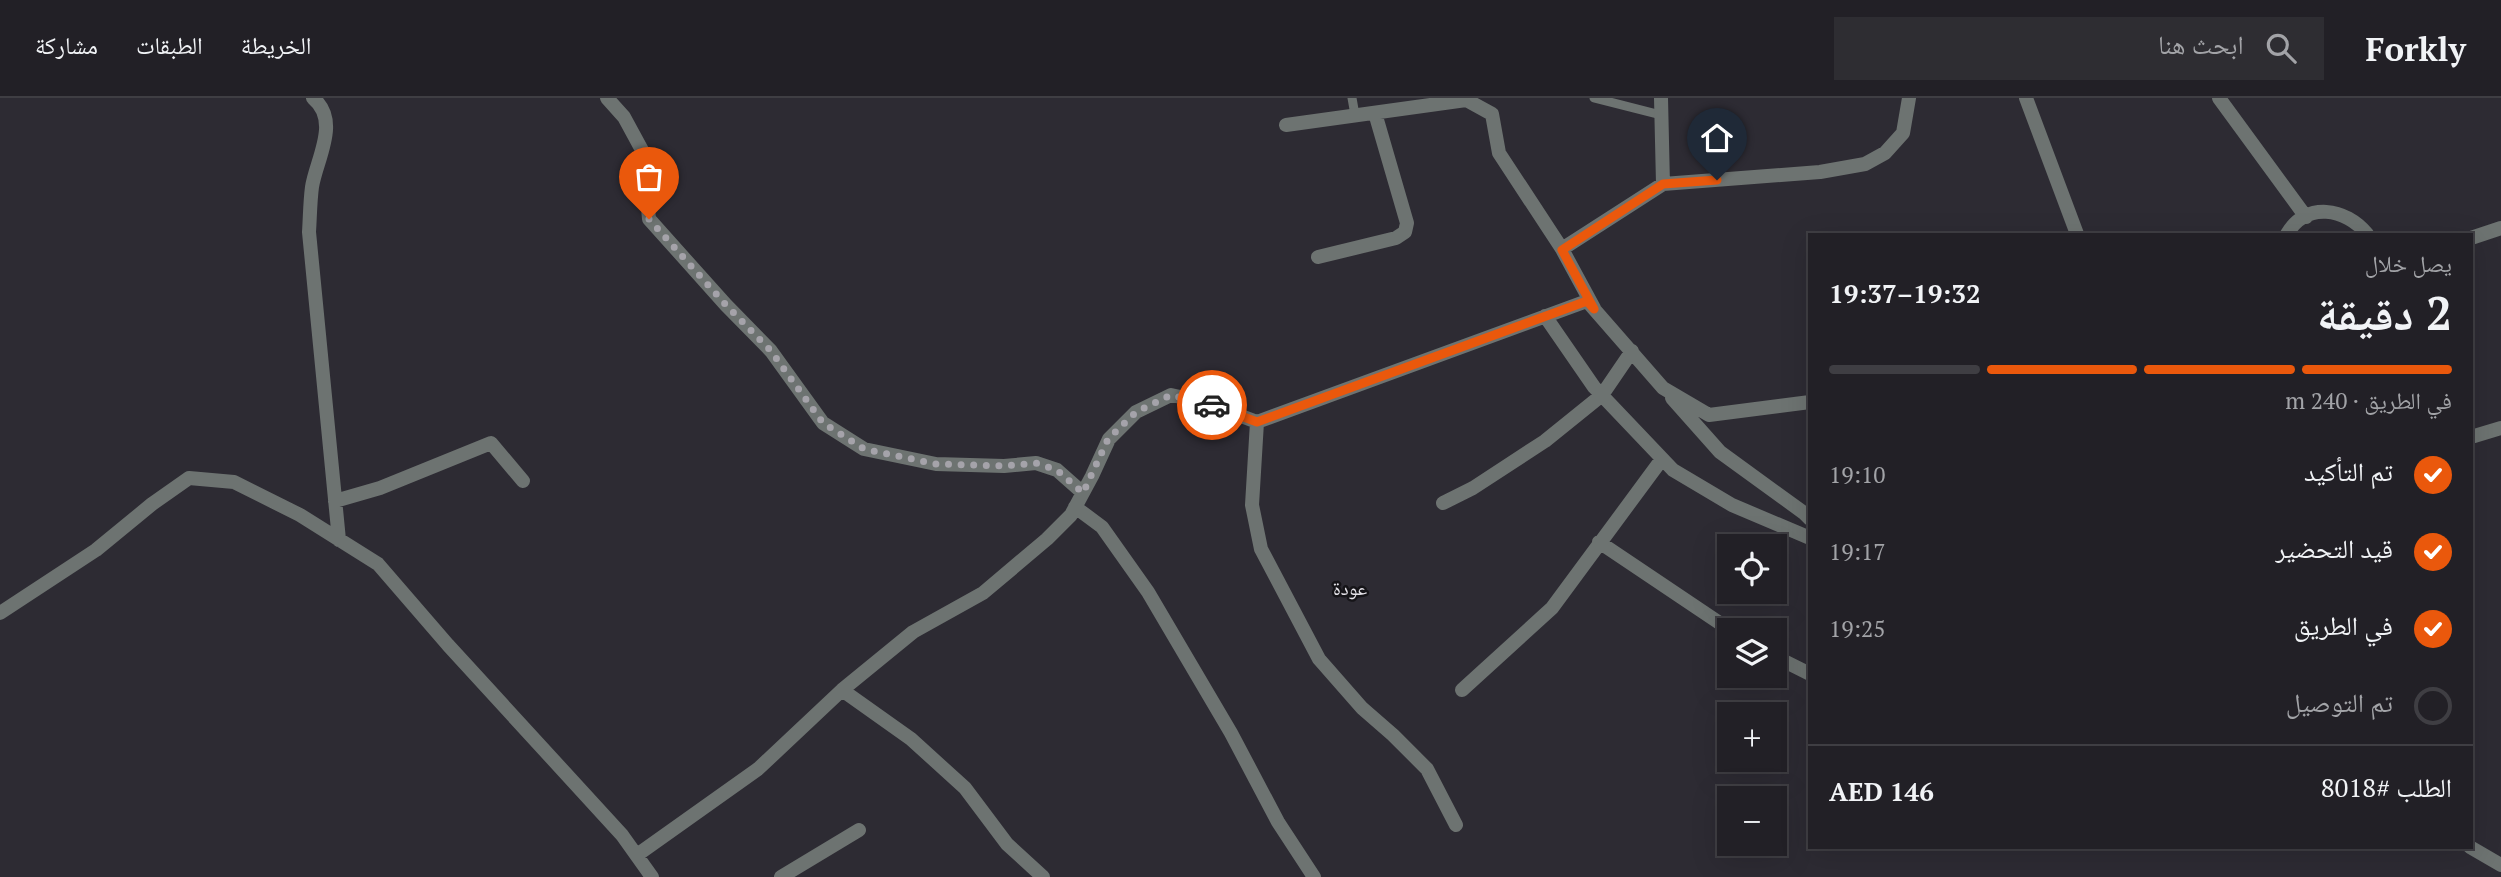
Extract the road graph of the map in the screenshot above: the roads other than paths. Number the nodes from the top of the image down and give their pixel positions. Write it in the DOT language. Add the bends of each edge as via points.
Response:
graph roads {
  1 [pos="313,98"];
  2 [pos="607,98"];
  3 [pos="1352,98"];
  4 [pos="1594,98"];
  5 [pos="1661,98"];
  6 [pos="1909,98"];
  7 [pos="2026,98"];
  8 [pos="2219,98"];
  9 [pos="1464,99"];
  10 [pos="1375,113"];
  11 [pos="1355,115"];
  12 [pos="1661,115"];
  13 [pos="1286,125"];
  14 [pos="1663,184"];
  15 [pos="2306,217"];
  16 [pos="2501,228"];
  17 [pos="2077,233"];
  18 [pos="2288,233"];
  19 [pos="2366,233"];
  20 [pos="2473,237"];
  21 [pos="1562,250"];
  22 [pos="1318,257"];
  23 [pos="1594,309"];
  24 [pos="1545,316"];
  25 [pos="1632,351"];
  26 [pos="1663,388"];
  27 [pos="1602,395"];
  28 [pos="1808,402"];
  29 [pos="1257,422"];
  30 [pos="2501,428"];
  31 [pos="2473,436"];
  32 [pos="1662,459"];
  33 [pos="523,481"];
  34 [pos="1083,493"];
  35 [pos="335,502"];
  36 [pos="1443,503"];
  37 [pos="1075,507"];
  38 [pos="1808,517"];
  39 [pos="1808,537"];
  40 [pos="340,540"];
  41 [pos="1600,542"];
  42 [pos="0,613"];
  43 [pos="1717,621"];
  44 [pos="1787,662"];
  45 [pos="1808,673"];
  46 [pos="842,690"];
  47 [pos="1462,690"];
  48 [pos="1456,825"];
  49 [pos="859,830"];
  50 [pos="2473,849"];
  51 [pos="637,855"];
  52 [pos="2501,864"];
  53 [pos="652,877"];
  54 [pos="781,877"];
  55 [pos="1043,877"];
  56 [pos="1314,877"];
  1 -- 35 [label="street" via="325,119 325,148 312,185 309,232"];
  2 -- 34 [label="street" via="624,117 643,152 649,219 771,351 823,423 864,449 936,464 1036,463 1057,470"];
  3 -- 11 [label="lane"];
  4 -- 12 [label="lane"];
  5 -- 12 [label="street"];
  6 -- 14 [label="street" via="1903,133 1885,153 1865,164 1820,172"];
  7 -- 17 [label="street"];
  8 -- 15 [label="street"];
  9 -- 10 [label="street"];
  9 -- 21 [label="street" via="1492,114 1499,153"];
  10 -- 11 [label="street"];
  10 -- 22 [label="street" via="1407,223 1405,232 1396,239"];
  11 -- 13 [label="street"];
  12 -- 14 [label="street"];
  14 -- 21 [label="street"];
  15 -- 18 [label="street"];
  15 -- 19 [label="street" via="2329,212 2344,215"];
  16 -- 20 [label="street"];
  21 -- 23 [label="street"];
  23 -- 24 [label="street" via="1587,301"];
  23 -- 25 [label="street"];
  24 -- 27 [label="street"];
  24 -- 29 [label="street"];
  25 -- 26 [label="street"];
  25 -- 27 [label="street"];
  26 -- 28 [label="street" via="1709,415"];
  26 -- 38 [label="street" via="1720,452"];
  27 -- 32 [label="street"];
  27 -- 36 [label="street" via="1545,441"];
  29 -- 34 [label="street" via="1205,402 1171,395 1136,412 1108,439"];
  29 -- 48 [label="street" via="1252,505 1261,549 1319,659 1362,708 1427,769"];
  30 -- 31 [label="street"];
  32 -- 39 [label="street" via="1732,505"];
  32 -- 41 [label="street"];
  33 -- 35 [label="street" via="491,443"];
  34 -- 37 [label="street"];
  35 -- 40 [label="street"];
  37 -- 46 [label="street" via="1046,540 983,593 913,632"];
  37 -- 56 [label="street" via="1102,527 1148,592"];
  40 -- 42 [label="street" via="234,482 189,478 96,550"];
  40 -- 51 [label="street" via="378,564"];
  41 -- 43 [label="street"];
  41 -- 47 [label="street" via="1552,608"];
  44 -- 45 [label="street"];
  46 -- 51 [label="street" via="758,769"];
  46 -- 55 [label="street" via="911,739 965,788 1007,844"];
  49 -- 54 [label="street"];
  50 -- 52 [label="street"];
  51 -- 53 [label="street"];
}
